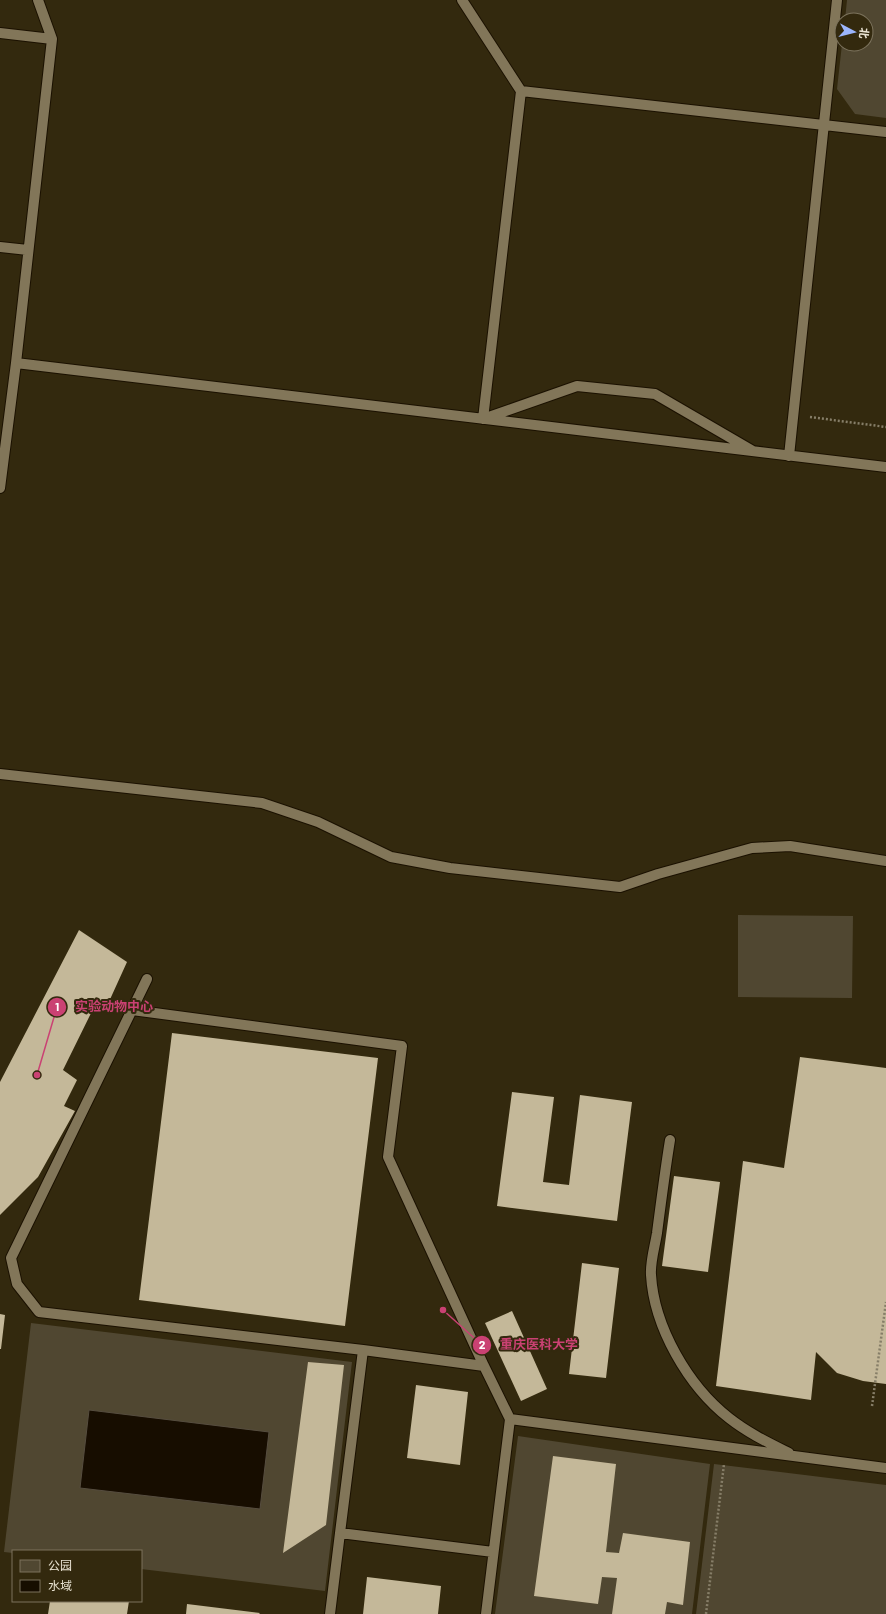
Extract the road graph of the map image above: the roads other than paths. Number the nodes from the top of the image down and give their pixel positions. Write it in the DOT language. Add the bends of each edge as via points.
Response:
graph roads {
  1 [pos="38,0"];
  2 [pos="462,0"];
  3 [pos="838,0"];
  4 [pos="0,33"];
  5 [pos="52,39"];
  6 [pos="520,91"];
  7 [pos="824,126"];
  8 [pos="886,132"];
  9 [pos="0,247"];
  10 [pos="28,250"];
  11 [pos="16,363"];
  12 [pos="483,419"];
  13 [pos="753,451"];
  14 [pos="2,456"];
  15 [pos="789,456"];
  16 [pos="886,467"];
  17 [pos="0,488"];
  18 [pos="0,774"];
  19 [pos="886,861"];
  20 [pos="147,979"];
  21 [pos="132,1010"];
  22 [pos="670,1140"];
  23 [pos="363,1350"];
  24 [pos="484,1366"];
  25 [pos="510,1419"];
  26 [pos="796,1457"];
  27 [pos="886,1468"];
  28 [pos="340,1533"];
  29 [pos="494,1552"];
  30 [pos="330,1614"];
  31 [pos="486,1614"];
  1 -- 5 [label="lane"];
  2 -- 6 [label="lane"];
  3 -- 7 [label="lane"];
  4 -- 5 [label="lane"];
  5 -- 10 [label="lane"];
  6 -- 7 [label="lane"];
  6 -- 12 [label="lane"];
  7 -- 8 [label="lane"];
  7 -- 15 [label="lane"];
  9 -- 10 [label="lane"];
  10 -- 11 [label="lane"];
  11 -- 12 [label="lane"];
  11 -- 14 [label="lane"];
  12 -- 13 [label="lane"];
  12 -- 13 [label="lane" via="577,386 655,394"];
  13 -- 15 [label="lane"];
  14 -- 17 [label="lane"];
  15 -- 16 [label="lane"];
  18 -- 19 [label="lane" via="262,803 318,822 391,857 450,868 620,887 752,848 790,846"];
  20 -- 21 [label="lane"];
  21 -- 23 [label="lane" via="11,1258 17,1284 39,1312"];
  21 -- 24 [label="lane" via="402,1046 388,1157"];
  22 -- 26 [label="lane" via="651,1274 657,1312 667,1339 688,1373 729,1418 756,1437"];
  23 -- 24 [label="lane"];
  23 -- 28 [label="lane"];
  24 -- 25 [label="lane"];
  25 -- 26 [label="lane"];
  25 -- 29 [label="lane"];
  26 -- 27 [label="lane"];
  28 -- 29 [label="lane"];
  28 -- 30 [label="lane"];
  29 -- 31 [label="lane"];
}
